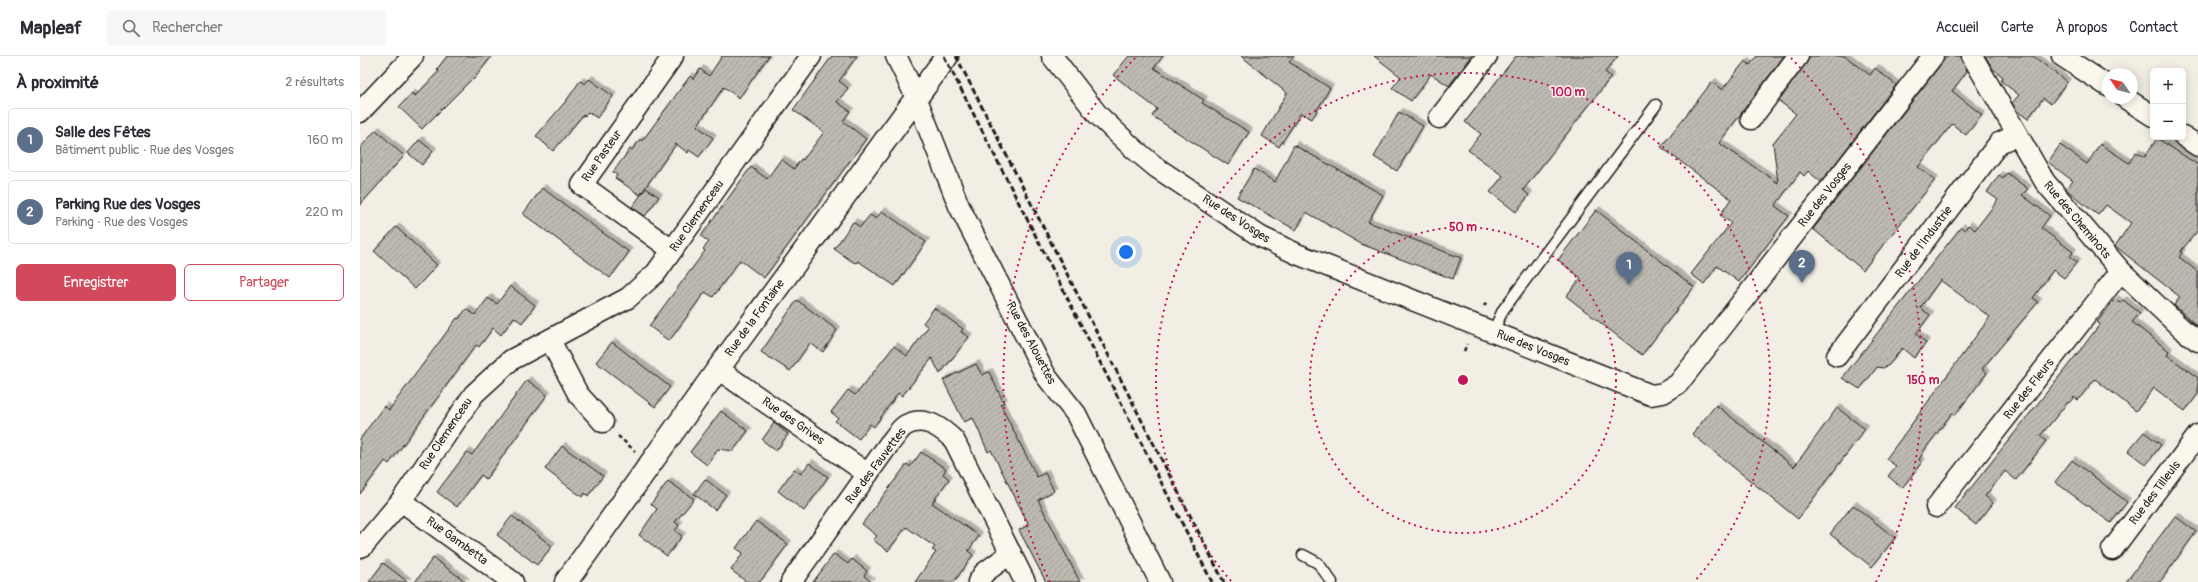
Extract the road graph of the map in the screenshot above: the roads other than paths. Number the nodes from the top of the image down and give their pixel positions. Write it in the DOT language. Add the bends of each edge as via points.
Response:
graph roads {
  1 [pos="413,56"];
  2 [pos="674,56"];
  3 [pos="811,56"];
  4 [pos="896,56"];
  5 [pos="947,56"];
  6 [pos="1052,56"];
  7 [pos="1487,56"];
  8 [pos="1798,56"];
  9 [pos="1933,56"];
  10 [pos="1972,56"];
  11 [pos="2062,56"];
  12 [pos="2102,82"];
  13 [pos="916,97"];
  14 [pos="2135,104"];
  15 [pos="1656,105"];
  16 [pos="360,112"];
  17 [pos="2150,114"];
  18 [pos="1439,118"];
  19 [pos="1750,119"];
  20 [pos="2017,135"];
  21 [pos="2186,138"];
  22 [pos="2198,146"];
  23 [pos="672,250"];
  24 [pos="2121,271"];
  25 [pos="1493,332"];
  26 [pos="550,340"];
  27 [pos="2198,341"];
  28 [pos="1837,356"];
  29 [pos="718,369"];
  30 [pos="603,422"];
  31 [pos="2198,435"];
  32 [pos="868,474"];
  33 [pos="401,501"];
  34 [pos="1936,507"];
  35 [pos="360,547"];
  36 [pos="2112,550"];
  37 [pos="1011,553"];
  38 [pos="1303,555"];
  39 [pos="512,582"];
  40 [pos="566,582"];
  41 [pos="791,582"];
  42 [pos="978,582"];
  43 [pos="1025,582"];
  44 [pos="1160,582"];
  45 [pos="1332,582"];
  1 -- 16 [label="street"];
  2 -- 23 [label="street, Rue Pasteur" via="582,185"];
  3 -- 23 [label="street, Rue Clemenceau"];
  4 -- 13 [label="street, Rue des Alouettes"];
  5 -- 13 [label="street, Rue de la Fontaine"];
  6 -- 25 [label="street, Rue des Vosges" via="1098,115 1134,149 1157,168 1261,236 1297,254"];
  7 -- 18 [label="street"];
  8 -- 19 [label="street"];
  9 -- 25 [label="street, Rue des Vosges" via="1678,384 1663,393 1651,395"];
  10 -- 20 [label="street, Rue des Cheminots"];
  11 -- 12 [label="street"];
  13 -- 29 [label="street, Rue de la Fontaine"];
  13 -- 44 [label="street, Rue des Alouettes" via="959,206 1046,376 1076,414"];
  14 -- 17 [label="street"];
  15 -- 25 [label="lane" via="1503,310"];
  20 -- 24 [label="street, Rue des Cheminots" via="2045,182"];
  20 -- 28 [label="street, Rue de l'Industrie" via="1999,143"];
  21 -- 22 [label="street"];
  23 -- 26 [label="street, Rue Clemenceau" via="656,273 628,298"];
  24 -- 27 [label="street, Rue des Cheminots"];
  24 -- 34 [label="street, Rue des Fleurs"];
  26 -- 30 [label="street" via="578,394"];
  26 -- 33 [label="street, Rue Clemenceau" via="511,360 474,394"];
  29 -- 32 [label="street, Rue des Grives"];
  29 -- 40 [label="street, Rue de la Fontaine"];
  31 -- 36 [label="street, Rue des Tilleuls"];
  32 -- 37 [label="street, Rue des Fauvettes" via="906,425 924,422 939,426 954,440"];
  32 -- 41 [label="street, Rue des Fauvettes"];
  33 -- 35 [label="street, Rue Clemenceau"];
  33 -- 39 [label="street, Rue Gambetta"];
  37 -- 42 [label="street" via="984,573"];
  37 -- 43 [label="street, Rue des Fauvettes"];
  38 -- 45 [label="lane" via="1318,563"];
}
